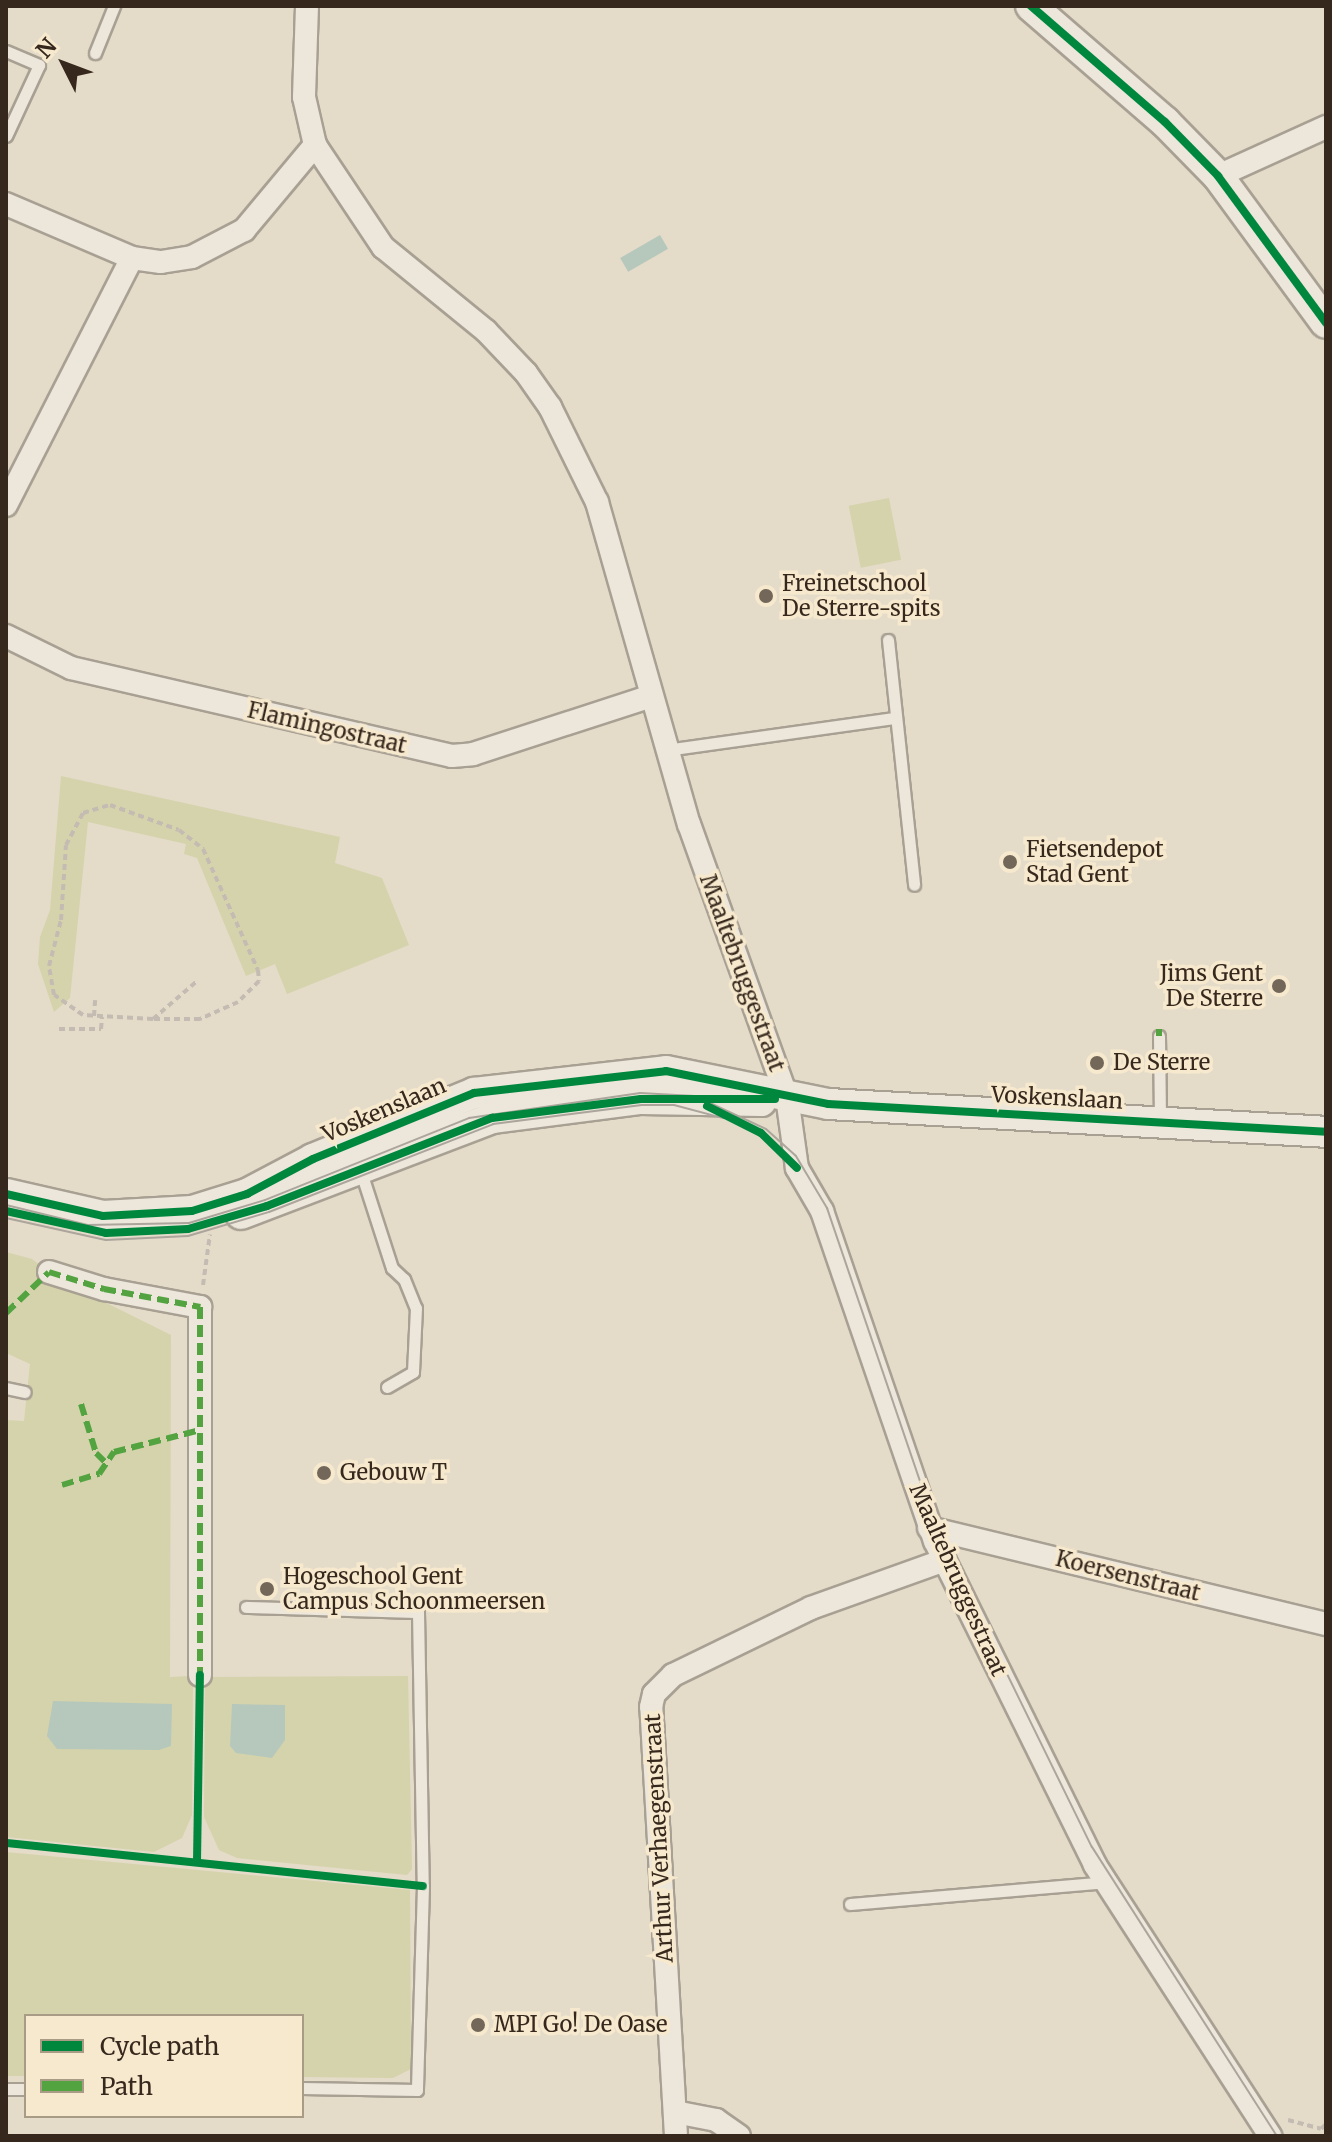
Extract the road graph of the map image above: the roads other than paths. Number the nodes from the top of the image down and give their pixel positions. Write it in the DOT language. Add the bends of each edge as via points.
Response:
graph roads {
  1 [pos="114,6"];
  2 [pos="307,6"];
  3 [pos="1031,6"];
  4 [pos="6,51"];
  5 [pos="95,53"];
  6 [pos="1326,127"];
  7 [pos="6,136"];
  8 [pos="315,145"];
  9 [pos="1218,176"];
  10 [pos="6,204"];
  11 [pos="132,258"];
  12 [pos="1326,323"];
  13 [pos="6,505"];
  14 [pos="6,636"];
  15 [pos="888,640"];
  16 [pos="651,696"];
  17 [pos="894,718"];
  18 [pos="666,750"];
  19 [pos="914,885"];
  20 [pos="1159,1036"];
  21 [pos="787,1097"];
  22 [pos="1160,1122"];
  23 [pos="1326,1132"];
  24 [pos="359,1168"];
  25 [pos="6,1194"];
  26 [pos="6,1211"];
  27 [pos="49,1272"];
  28 [pos="387,1387"];
  29 [pos="6,1388"];
  30 [pos="25,1392"];
  31 [pos="929,1528"];
  32 [pos="945,1560"];
  33 [pos="246,1607"];
  34 [pos="1326,1624"];
  35 [pos="200,1675"];
  36 [pos="1105,1882"];
  37 [pos="850,1904"];
  38 [pos="304,2088"];
  39 [pos="675,2112"];
  40 [pos="1268,2132"];
  41 [pos="676,2136"];
  42 [pos="739,2136"];
  1 -- 5 [label="lane"];
  2 -- 8 [label="street, Maaltebruggestraat" via="304,97"];
  3 -- 9 [label="street" via="1165,122"];
  4 -- 7 [label="lane" via="39,65"];
  6 -- 9 [label="street"];
  8 -- 11 [label="street" via="266,207 220,246 161,262"];
  8 -- 16 [label="street, Maaltebruggestraat" via="383,247 486,331 550,407 606,526"];
  9 -- 12 [label="street"];
  10 -- 11 [label="street"];
  11 -- 13 [label="street"];
  14 -- 16 [label="street, Flamingostraat" via="71,668 452,756 473,754"];
  15 -- 17 [label="lane"];
  16 -- 18 [label="street, Maaltebruggestraat"];
  17 -- 18 [label="lane"];
  17 -- 19 [label="lane"];
  18 -- 21 [label="street, Maaltebruggestraat"];
  20 -- 22 [label="lane"];
  21 -- 22 [label="street, Voskenslaan" via="828,1104"];
  21 -- 24 [label="street, Voskenslaan" via="715,1103 641,1099 515,1114 470,1124"];
  21 -- 25 [label="street, Voskenslaan" via="666,1071 533,1084 448,1102 247,1194 192,1211 103,1216"];
  21 -- 31 [label="street, Maaltebruggestraat" via="797,1168 822,1211"];
  22 -- 23 [label="street, Voskenslaan"];
  24 -- 26 [label="street, Voskenslaan" via="211,1224 106,1233"];
  24 -- 28 [label="lane" via="392,1268 412,1292 416,1308 413,1372"];
  27 -- 35 [label="street" via="104,1289 200,1307"];
  29 -- 30 [label="lane"];
  31 -- 32 [label="street, Maaltebruggestraat"];
  31 -- 34 [label="street, Koersenstraat"];
  32 -- 36 [label="street, Maaltebruggestraat"];
  32 -- 39 [label="street, Arthur Verhaegenstraat" via="811,1608 673,1675 654,1694"];
  33 -- 38 [label="lane" via="418,1612 423,1886 417,2090"];
  36 -- 37 [label="lane"];
  36 -- 40 [label="street, Maaltebruggestraat"];
  39 -- 41 [label="street, Arthur Verhaegenstraat"];
  39 -- 42 [label="street" via="716,2120"];
}
